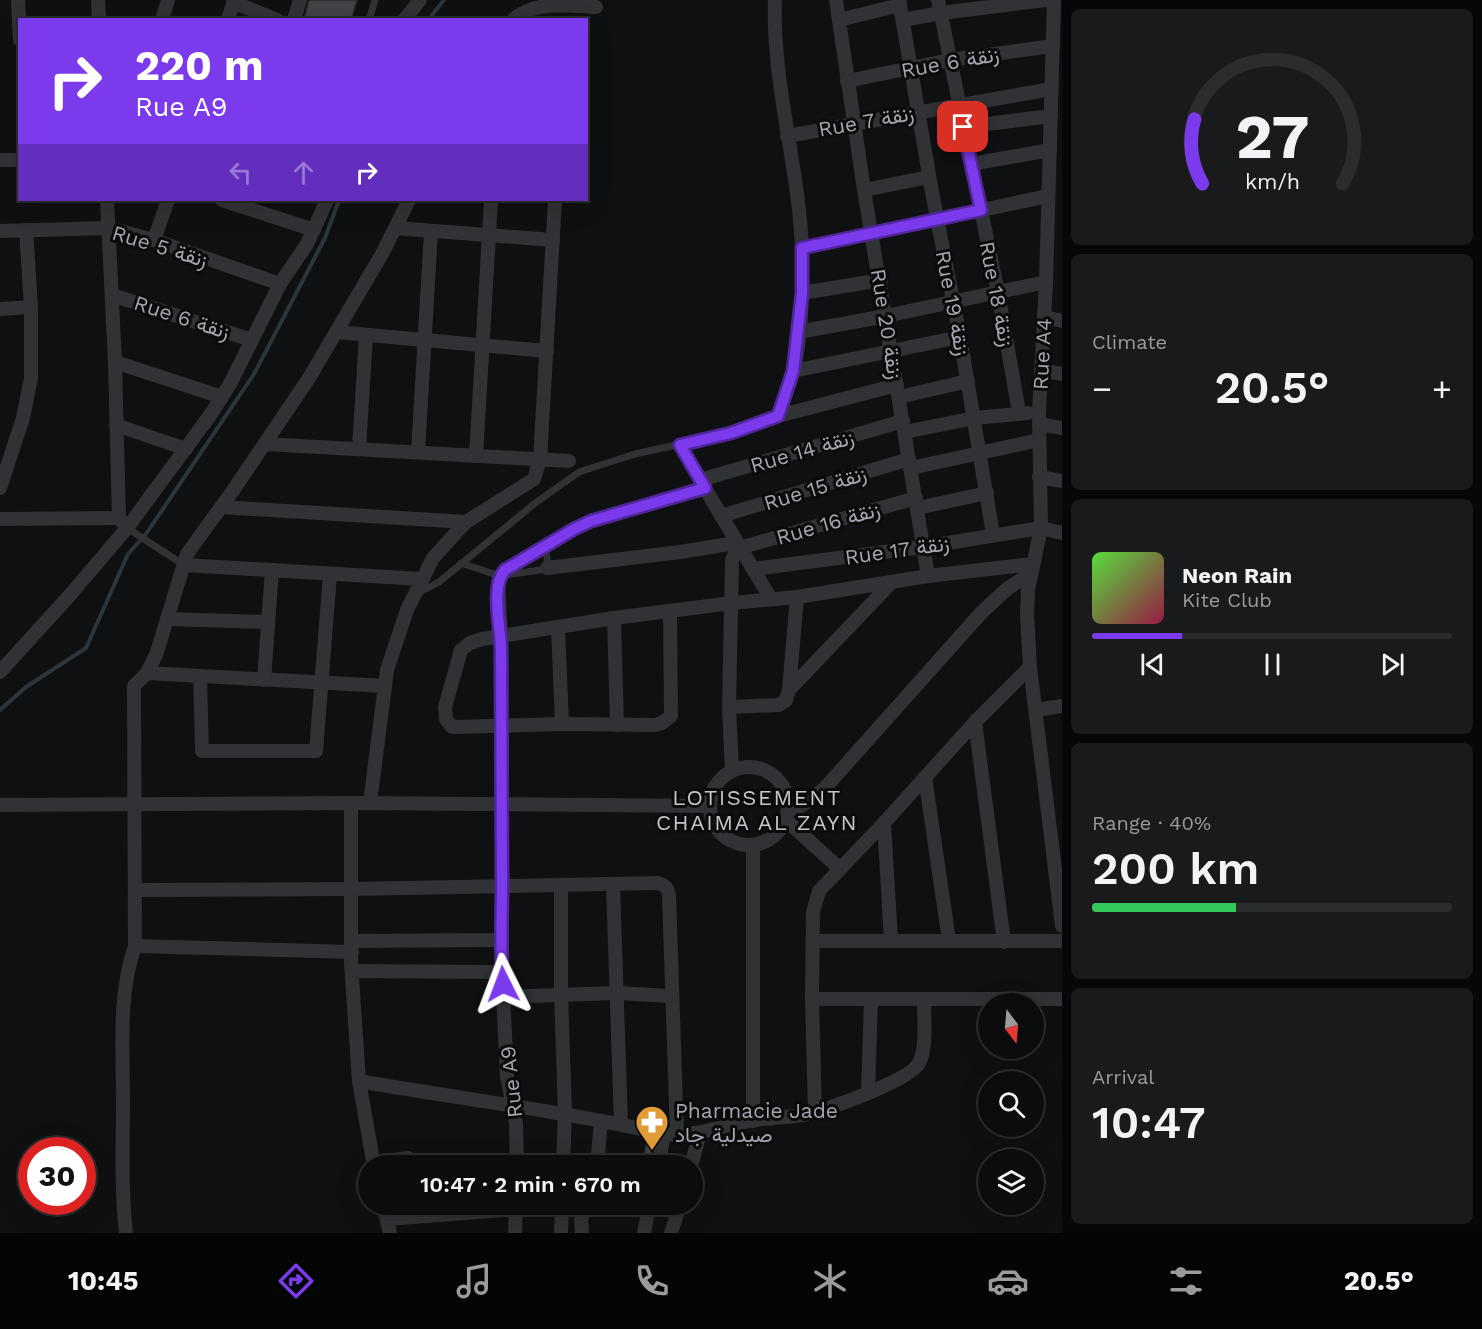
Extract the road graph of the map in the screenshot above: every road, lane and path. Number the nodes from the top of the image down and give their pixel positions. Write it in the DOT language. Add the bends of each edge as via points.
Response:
graph roads {
  1 [pos="18,0"];
  2 [pos="98,0"];
  3 [pos="168,0"];
  4 [pos="300,0"];
  5 [pos="375,0"];
  6 [pos="420,0"];
  7 [pos="775,0"];
  8 [pos="836,0"];
  9 [pos="1045,0"];
  10 [pos="1054,0"];
  11 [pos="234,1"];
  12 [pos="900,3"];
  13 [pos="940,6"];
  14 [pos="596,7"];
  15 [pos="566,13"];
  16 [pos="19,18"];
  17 [pos="99,18"];
  18 [pos="163,18"];
  19 [pos="229,18"];
  20 [pos="272,18"];
  21 [pos="295,18"];
  22 [pos="370,18"];
  23 [pos="406,18"];
  24 [pos="515,18"];
  25 [pos="839,20"];
  26 [pos="903,20"];
  27 [pos="1056,37"];
  28 [pos="950,60"];
  29 [pos="911,68"];
  30 [pos="847,81"];
  31 [pos="1055,82"];
  32 [pos="959,105"];
  33 [pos="918,111"];
  34 [pos="1051,116"];
  35 [pos="854,123"];
  36 [pos="963,127"];
  37 [pos="787,136"];
  38 [pos="1050,150"];
  39 [pos="0,160"];
  40 [pos="18,160"];
  41 [pos="971,164"];
  42 [pos="929,177"];
  43 [pos="864,190"];
  44 [pos="107,201"];
  45 [pos="168,201"];
  46 [pos="225,201"];
  47 [pos="327,201"];
  48 [pos="408,201"];
  49 [pos="491,201"];
  50 [pos="555,201"];
  51 [pos="1048,201"];
  52 [pos="1062,207"];
  53 [pos="981,210"];
  54 [pos="937,220"];
  55 [pos="109,228"];
  56 [pos="395,228"];
  57 [pos="26,230"];
  58 [pos="314,230"];
  59 [pos="0,231"];
  60 [pos="431,231"];
  61 [pos="873,233"];
  62 [pos="489,235"];
  63 [pos="154,240"];
  64 [pos="553,240"];
  65 [pos="802,248"];
  66 [pos="880,280"];
  67 [pos="1046,282"];
  68 [pos="280,284"];
  69 [pos="998,292"];
  70 [pos="802,293"];
  71 [pos="112,295"];
  72 [pos="953,301"];
  73 [pos="31,307"];
  74 [pos="0,309"];
  75 [pos="886,316"];
  76 [pos="1044,317"];
  77 [pos="1062,321"];
  78 [pos="336,332"];
  79 [pos="798,332"];
  80 [pos="366,335"];
  81 [pos="960,337"];
  82 [pos="252,340"];
  83 [pos="424,340"];
  84 [pos="483,345"];
  85 [pos="547,351"];
  86 [pos="892,351"];
  87 [pos="115,362"];
  88 [pos="1041,370"];
  89 [pos="793,371"];
  90 [pos="1062,374"];
  91 [pos="968,381"];
  92 [pos="898,391"];
  93 [pos="222,397"];
  94 [pos="1019,412"];
  95 [pos="778,416"];
  96 [pos="974,418"];
  97 [pos="1039,418"];
  98 [pos="116,425"];
  99 [pos="904,427"];
  100 [pos="1062,428"];
  101 [pos="1039,440"];
  102 [pos="265,444"];
  103 [pos="680,445"];
  104 [pos="359,449"];
  105 [pos="186,450"];
  106 [pos="418,452"];
  107 [pos="979,453"];
  108 [pos="476,456"];
  109 [pos="540,459"];
  110 [pos="569,461"];
  111 [pos="910,464"];
  112 [pos="1039,477"];
  113 [pos="1062,481"];
  114 [pos="702,484"];
  115 [pos="0,488"];
  116 [pos="987,494"];
  117 [pos="916,503"];
  118 [pos="221,507"];
  119 [pos="721,516"];
  120 [pos="0,519"];
  121 [pos="466,522"];
  122 [pos="123,523"];
  123 [pos="1041,528"];
  124 [pos="1062,533"];
  125 [pos="993,534"];
  126 [pos="738,545"];
  127 [pos="545,546"];
  128 [pos="923,547"];
  129 [pos="461,563"];
  130 [pos="184,565"];
  131 [pos="547,568"];
  132 [pos="753,569"];
  133 [pos="1031,569"];
  134 [pos="272,570"];
  135 [pos="330,573"];
  136 [pos="500,576"];
  137 [pos="928,576"];
  138 [pos="422,579"];
  139 [pos="891,583"];
  140 [pos="415,594"];
  141 [pos="797,597"];
  142 [pos="771,599"];
  143 [pos="732,603"];
  144 [pos="670,611"];
  145 [pos="614,618"];
  146 [pos="167,619"];
  147 [pos="268,622"];
  148 [pos="558,627"];
  149 [pos="501,637"];
  150 [pos="1030,667"];
  151 [pos="0,672"];
  152 [pos="147,673"];
  153 [pos="200,676"];
  154 [pos="264,680"];
  155 [pos="321,682"];
  156 [pos="385,686"];
  157 [pos="789,690"];
  158 [pos="1062,706"];
  159 [pos="729,707"];
  160 [pos="1036,710"];
  161 [pos="975,722"];
  162 [pos="562,724"];
  163 [pos="617,725"];
  164 [pos="502,727"];
  165 [pos="732,771"];
  166 [pos="925,777"];
  167 [pos="351,803"];
  168 [pos="370,803"];
  169 [pos="134,804"];
  170 [pos="0,805"];
  171 [pos="502,805"];
  172 [pos="710,806"];
  173 [pos="787,815"];
  174 [pos="884,822"];
  175 [pos="753,845"];
  176 [pos="838,868"];
  177 [pos="502,885"];
  178 [pos="613,885"];
  179 [pos="561,886"];
  180 [pos="351,889"];
  181 [pos="135,890"];
  182 [pos="1062,926"];
  183 [pos="501,940"];
  184 [pos="891,940"];
  185 [pos="949,940"];
  186 [pos="813,941"];
  187 [pos="1062,941"];
  188 [pos="1004,942"];
  189 [pos="135,946"];
  190 [pos="351,946"];
  191 [pos="352,971"];
  192 [pos="502,972"];
  193 [pos="561,993"];
  194 [pos="616,993"];
  195 [pos="671,996"];
  196 [pos="504,997"];
  197 [pos="812,999"];
  198 [pos="1062,999"];
  199 [pos="870,1000"];
  200 [pos="924,1000"];
  201 [pos="359,1081"];
  202 [pos="868,1092"];
  203 [pos="512,1105"];
  204 [pos="815,1112"];
  205 [pos="565,1113"];
  206 [pos="602,1121"];
  207 [pos="753,1121"];
  208 [pos="621,1124"];
  209 [pos="700,1133"];
  210 [pos="670,1134"];
  211 [pos="372,1155"];
  212 [pos="517,1155"];
  213 [pos="563,1155"];
  214 [pos="598,1155"];
  215 [pos="662,1155"];
  216 [pos="694,1155"];
  217 [pos="386,1215"];
  218 [pos="430,1215"];
  219 [pos="515,1215"];
  220 [pos="562,1215"];
  221 [pos="582,1215"];
  222 [pos="648,1215"];
  223 [pos="677,1215"];
  224 [pos="387,1219"];
  225 [pos="126,1233"];
  226 [pos="390,1233"];
  227 [pos="515,1233"];
  228 [pos="561,1233"];
  229 [pos="582,1233"];
  230 [pos="644,1233"];
  231 [pos="672,1233"];
  1 -- 16 [label="street"];
  2 -- 17 [label="street"];
  3 -- 18 [label="street"];
  4 -- 21 [label="street"];
  5 -- 22 [label="lane"];
  6 -- 23 [label="street"];
  7 -- 37 [label="street" via="776,46"];
  8 -- 25 [label="street, Rue 20 زنقة"];
  9 -- 13 [label="street"];
  10 -- 27 [label="street, Rue A4"];
  11 -- 19 [label="street"];
  11 -- 20 [label="street"];
  12 -- 25 [label="street"];
  12 -- 26 [label="street, Rue 19 زنقة"];
  13 -- 26 [label="street"];
  13 -- 28 [label="street, Rue 18 زنقة"];
  14 -- 15 [label="street"];
  15 -- 24 [label="street" via="543,4"];
  25 -- 30 [label="street, Rue 20 زنقة"];
  26 -- 29 [label="street, Rue 19 زنقة"];
  27 -- 28 [label="street, Rue 6 زنقة"];
  27 -- 31 [label="street, Rue A4"];
  28 -- 29 [label="street, Rue 6 زنقة"];
  28 -- 32 [label="street, Rue 18 زنقة"];
  29 -- 30 [label="street, Rue 6 زنقة"];
  29 -- 33 [label="street, Rue 19 زنقة"];
  30 -- 35 [label="street, Rue 20 زنقة"];
  31 -- 32 [label="street, Rue 7 زنقة"];
  31 -- 34 [label="street, Rue A4"];
  32 -- 33 [label="street, Rue 7 زنقة"];
  32 -- 36 [label="street, Rue 18 زنقة"];
  33 -- 35 [label="street, Rue 7 زنقة"];
  33 -- 42 [label="street, Rue 19 زنقة"];
  34 -- 36 [label="street"];
  34 -- 38 [label="street, Rue A4"];
  35 -- 37 [label="street, Rue 7 زنقة"];
  35 -- 43 [label="street, Rue 20 زنقة"];
  36 -- 41 [label="street, Rue 18 زنقة"];
  37 -- 65 [label="street"];
  38 -- 41 [label="street"];
  38 -- 51 [label="street, Rue A4"];
  39 -- 40 [label="street"];
  41 -- 53 [label="street, Rue 18 زنقة"];
  42 -- 43 [label="street"];
  42 -- 54 [label="street, Rue 19 زنقة"];
  43 -- 61 [label="street, Rue 20 زنقة"];
  44 -- 55 [label="street"];
  45 -- 63 [label="street"];
  46 -- 58 [label="street"];
  47 -- 58 [label="street"];
  48 -- 56 [label="street"];
  49 -- 62 [label="street"];
  50 -- 64 [label="street"];
  51 -- 52 [label="street"];
  51 -- 53 [label="street"];
  51 -- 67 [label="street, Rue A4"];
  53 -- 54 [label="street"];
  53 -- 69 [label="street, Rue 18 زنقة"];
  54 -- 61 [label="street"];
  54 -- 72 [label="street, Rue 19 زنقة"];
  55 -- 57 [label="street, Rue 5 زنقة"];
  55 -- 63 [label="street, Rue 5 زنقة"];
  55 -- 71 [label="street"];
  56 -- 60 [label="street"];
  56 -- 78 [label="street"];
  57 -- 59 [label="street, Rue 5 زنقة"];
  57 -- 73 [label="street"];
  58 -- 68 [label="street"];
  60 -- 62 [label="street"];
  60 -- 83 [label="street"];
  61 -- 65 [label="street"];
  61 -- 66 [label="street, Rue 20 زنقة"];
  62 -- 64 [label="street"];
  62 -- 84 [label="street"];
  63 -- 68 [label="street, Rue 5 زنقة"];
  64 -- 85 [label="street"];
  65 -- 70 [label="street"];
  66 -- 70 [label="street"];
  66 -- 75 [label="street, Rue 20 زنقة"];
  67 -- 69 [label="street"];
  67 -- 76 [label="street, Rue A4"];
  68 -- 82 [label="street"];
  69 -- 72 [label="street"];
  69 -- 94 [label="street, Rue 18 زنقة"];
  70 -- 79 [label="street"];
  71 -- 82 [label="street, Rue 6 زنقة"];
  71 -- 87 [label="street"];
  72 -- 75 [label="street"];
  72 -- 81 [label="street, Rue 19 زنقة"];
  73 -- 74 [label="street"];
  73 -- 115 [label="street" via="30,388"];
  75 -- 79 [label="street"];
  75 -- 86 [label="street, Rue 20 زنقة"];
  76 -- 77 [label="street"];
  76 -- 88 [label="street, Rue A4"];
  78 -- 80 [label="street"];
  78 -- 102 [label="street"];
  79 -- 89 [label="street"];
  80 -- 83 [label="street"];
  80 -- 104 [label="street"];
  81 -- 86 [label="street"];
  81 -- 91 [label="street, Rue 19 زنقة"];
  82 -- 93 [label="street"];
  83 -- 84 [label="street"];
  83 -- 106 [label="street"];
  84 -- 85 [label="street"];
  84 -- 108 [label="street"];
  85 -- 109 [label="street"];
  86 -- 89 [label="street"];
  86 -- 92 [label="street, Rue 20 زنقة"];
  87 -- 93 [label="street"];
  87 -- 98 [label="street"];
  88 -- 90 [label="street"];
  88 -- 97 [label="street, Rue A4"];
  89 -- 95 [label="street"];
  91 -- 92 [label="street"];
  91 -- 96 [label="street, Rue 19 زنقة"];
  92 -- 95 [label="street"];
  92 -- 99 [label="street, Rue 20 زنقة"];
  93 -- 105 [label="street"];
  94 -- 96 [label="street, Rue 14 زنقة"];
  94 -- 97 [label="street, Rue 14 زنقة"];
  95 -- 103 [label="lane"];
  96 -- 99 [label="street, Rue 14 زنقة"];
  96 -- 107 [label="street, Rue 19 زنقة"];
  97 -- 100 [label="street, Rue 14 زنقة"];
  97 -- 101 [label="street, Rue A4"];
  98 -- 105 [label="street"];
  98 -- 122 [label="street"];
  99 -- 111 [label="street, Rue 20 زنقة"];
  99 -- 114 [label="street, Rue 14 زنقة"];
  101 -- 107 [label="street, Rue 15 زنقة"];
  101 -- 112 [label="street, Rue A4"];
  102 -- 104 [label="street"];
  102 -- 118 [label="street"];
  103 -- 114 [label="lane"];
  103 -- 129 [label="lane" via="610,460 579,472"];
  104 -- 106 [label="street"];
  105 -- 122 [label="street"];
  106 -- 108 [label="street"];
  107 -- 111 [label="street, Rue 15 زنقة"];
  107 -- 116 [label="street, Rue 19 زنقة"];
  108 -- 109 [label="street"];
  109 -- 110 [label="street"];
  109 -- 121 [label="street" via="534,479"];
  111 -- 117 [label="street, Rue 20 زنقة"];
  111 -- 119 [label="street, Rue 15 زنقة"];
  112 -- 113 [label="street"];
  112 -- 123 [label="street, Rue A4"];
  114 -- 119 [label="street"];
  114 -- 127 [label="street" via="591,521"];
  116 -- 117 [label="street, Rue 16 زنقة"];
  116 -- 125 [label="street, Rue 19 زنقة"];
  117 -- 126 [label="street, Rue 16 زنقة"];
  117 -- 128 [label="street, Rue 20 زنقة"];
  118 -- 121 [label="street"];
  118 -- 130 [label="street" via="187,554"];
  119 -- 126 [label="street"];
  120 -- 122 [label="street"];
  121 -- 138 [label="street" via="433,558"];
  122 -- 130 [label="lane"];
  122 -- 151 [label="street" via="70,595"];
  123 -- 124 [label="street"];
  123 -- 125 [label="street, Rue 17 زنقة"];
  123 -- 133 [label="street, Rue A4"];
  125 -- 128 [label="street, Rue 17 زنقة"];
  126 -- 131 [label="street, Rue 16 زنقة"];
  126 -- 132 [label="street"];
  126 -- 143 [label="street" via="732,561"];
  127 -- 131 [label="lane"];
  127 -- 136 [label="street"];
  128 -- 132 [label="street, Rue 17 زنقة"];
  128 -- 137 [label="street, Rue 20 زنقة"];
  129 -- 136 [label="lane"];
  129 -- 140 [label="lane" via="440,582"];
  130 -- 134 [label="street"];
  130 -- 146 [label="street"];
  131 -- 136 [label="lane"];
  132 -- 142 [label="street"];
  133 -- 137 [label="street"];
  133 -- 150 [label="street, Rue A4" via="1027,615"];
  133 -- 173 [label="street" via="981,613 824,789"];
  134 -- 135 [label="street"];
  134 -- 147 [label="street"];
  135 -- 138 [label="street"];
  135 -- 155 [label="street"];
  136 -- 149 [label="street, Rue A9" via="497,594"];
  137 -- 139 [label="street"];
  138 -- 140 [label="street"];
  139 -- 141 [label="street"];
  139 -- 157 [label="street"];
  140 -- 156 [label="street" via="387,670"];
  141 -- 142 [label="street"];
  141 -- 157 [label="street"];
  142 -- 143 [label="street"];
  143 -- 144 [label="street"];
  143 -- 159 [label="street"];
  144 -- 145 [label="street"];
  144 -- 163 [label="street" via="671,716 655,725"];
  145 -- 148 [label="street"];
  145 -- 163 [label="street"];
  146 -- 147 [label="street"];
  146 -- 152 [label="street"];
  147 -- 154 [label="street"];
  148 -- 149 [label="street"];
  148 -- 162 [label="street"];
  149 -- 164 [label="street, Rue A9"];
  149 -- 164 [label="street" via="476,641 461,650 445,714 452,727"];
  150 -- 160 [label="street, Rue A4"];
  150 -- 161 [label="street"];
  152 -- 153 [label="street"];
  152 -- 169 [label="street" via="134,686"];
  153 -- 154 [label="street"];
  153 -- 155 [label="street" via="202,751 316,751"];
  154 -- 155 [label="street"];
  155 -- 156 [label="street"];
  156 -- 168 [label="street"];
  157 -- 159 [label="street" via="786,700 779,705"];
  158 -- 160 [label="street"];
  159 -- 165 [label="street"];
  160 -- 182 [label="street, Rue A4"];
  161 -- 166 [label="street"];
  161 -- 188 [label="street"];
  162 -- 163 [label="street"];
  162 -- 164 [label="street"];
  164 -- 171 [label="street, Rue A9"];
  165 -- 172 [label="street" via="716,785"];
  165 -- 173 [label="street" via="755,768 776,778 787,798"];
  166 -- 174 [label="street"];
  166 -- 185 [label="street"];
  167 -- 168 [label="street"];
  167 -- 169 [label="street"];
  167 -- 180 [label="street"];
  168 -- 171 [label="street"];
  169 -- 170 [label="street"];
  169 -- 181 [label="street"];
  171 -- 172 [label="street"];
  171 -- 177 [label="street, Rue A9"];
  172 -- 175 [label="street" via="711,819 722,835 739,844"];
  173 -- 175 [label="street" via="781,830"];
  173 -- 176 [label="street"];
  174 -- 176 [label="street"];
  174 -- 184 [label="street"];
  175 -- 207 [label="street"];
  176 -- 186 [label="street" via="813,904"];
  177 -- 179 [label="street"];
  177 -- 180 [label="street"];
  177 -- 183 [label="street, Rue A9"];
  178 -- 179 [label="street"];
  178 -- 194 [label="street"];
  178 -- 195 [label="street" via="658,883 668,890"];
  179 -- 193 [label="street"];
  180 -- 181 [label="street"];
  180 -- 190 [label="street"];
  181 -- 189 [label="street"];
  183 -- 190 [label="street"];
  183 -- 192 [label="street, Rue A9"];
  184 -- 185 [label="street"];
  184 -- 186 [label="street"];
  185 -- 188 [label="street"];
  186 -- 197 [label="street"];
  187 -- 188 [label="street"];
  189 -- 190 [label="street"];
  189 -- 225 [label="street" via="127,969 123,1039 122,1196"];
  190 -- 191 [label="street"];
  191 -- 192 [label="street"];
  191 -- 201 [label="street"];
  192 -- 196 [label="street, Rue A9"];
  193 -- 194 [label="street"];
  193 -- 196 [label="street"];
  193 -- 205 [label="street"];
  194 -- 195 [label="street"];
  194 -- 208 [label="street"];
  195 -- 210 [label="street"];
  196 -- 203 [label="street, Rue A9"];
  197 -- 199 [label="street"];
  197 -- 204 [label="street"];
  198 -- 200 [label="street"];
  199 -- 200 [label="street"];
  199 -- 202 [label="street"];
  200 -- 202 [label="street" via="919,1065"];
  201 -- 203 [label="street"];
  201 -- 211 [label="street"];
  202 -- 204 [label="street"];
  203 -- 205 [label="street"];
  203 -- 212 [label="street, Rue A9"];
  204 -- 207 [label="street"];
  205 -- 206 [label="street"];
  205 -- 213 [label="street"];
  206 -- 208 [label="street"];
  206 -- 214 [label="street"];
  207 -- 209 [label="street"];
  208 -- 210 [label="street"];
  209 -- 210 [label="street"];
  209 -- 216 [label="street"];
  210 -- 215 [label="street"];
  217 -- 224 [label="street"];
  218 -- 224 [label="street"];
  219 -- 227 [label="street"];
  220 -- 228 [label="street"];
  221 -- 229 [label="street"];
  222 -- 230 [label="street"];
  223 -- 231 [label="street"];
  224 -- 226 [label="street"];
}
